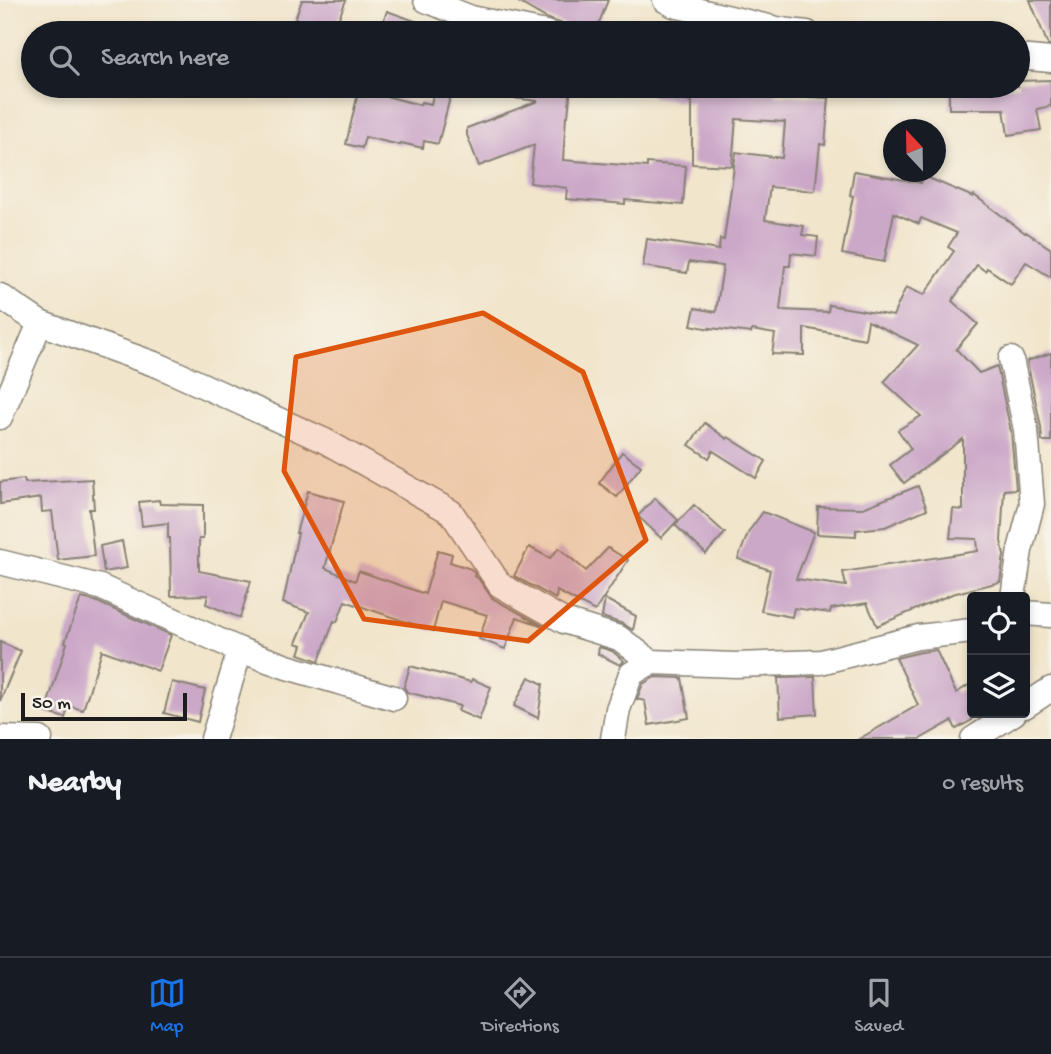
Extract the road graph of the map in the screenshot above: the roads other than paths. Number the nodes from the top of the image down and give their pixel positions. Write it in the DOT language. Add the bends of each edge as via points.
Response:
graph roads {
  1 [pos="426,0"];
  2 [pos="665,0"];
  3 [pos="486,21"];
  4 [pos="734,21"];
  5 [pos="1030,58"];
  6 [pos="1051,60"];
  7 [pos="0,296"];
  8 [pos="40,323"];
  9 [pos="1011,359"];
  10 [pos="0,417"];
  11 [pos="0,562"];
  12 [pos="1014,592"];
  13 [pos="1030,613"];
  14 [pos="1051,615"];
  15 [pos="967,632"];
  16 [pos="240,650"];
  17 [pos="651,662"];
  18 [pos="1051,689"];
  19 [pos="394,698"];
  20 [pos="1030,703"];
  21 [pos="1006,718"];
  22 [pos="0,738"];
  23 [pos="40,739"];
  24 [pos="213,739"];
  25 [pos="613,739"];
  26 [pos="973,739"];
  1 -- 3 [label="street"];
  2 -- 4 [label="street"];
  5 -- 6 [label="street"];
  7 -- 8 [label="street"];
  8 -- 10 [label="street"];
  8 -- 17 [label="street" via="160,366 325,441 452,512 500,585 564,621 619,638"];
  9 -- 12 [label="street" via="1026,430 1032,504"];
  11 -- 16 [label="street" via="100,587"];
  13 -- 14 [label="street"];
  15 -- 17 [label="street" via="918,637 821,662"];
  16 -- 19 [label="street"];
  16 -- 24 [label="street"];
  17 -- 25 [label="street" via="631,674"];
  18 -- 20 [label="street"];
  21 -- 26 [label="street"];
  22 -- 23 [label="street"];
}
